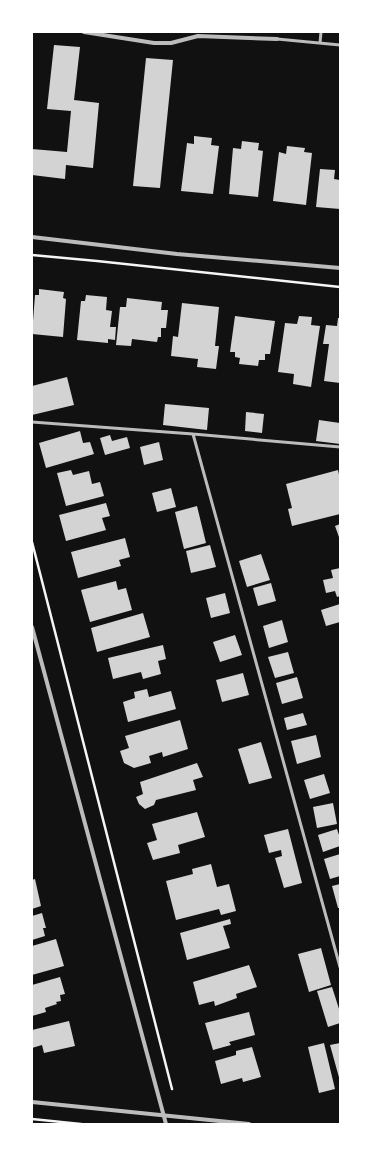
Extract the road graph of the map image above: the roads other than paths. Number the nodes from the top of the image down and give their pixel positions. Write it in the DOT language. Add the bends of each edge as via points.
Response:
graph roads {
  1 [pos="84,32"];
  2 [pos="321,32"];
  3 [pos="277,40"];
  4 [pos="320,43"];
  5 [pos="340,45"];
  6 [pos="32,237"];
  7 [pos="340,268"];
  8 [pos="32,422"];
  9 [pos="193,434"];
  10 [pos="340,447"];
  11 [pos="32,627"];
  12 [pos="340,966"];
  13 [pos="32,1102"];
  14 [pos="164,1115"];
  15 [pos="166,1124"];
  16 [pos="249,1124"];
  1 -- 3 [label="street" via="154,43 171,43 198,36"];
  2 -- 4 [label="lane"];
  3 -- 4 [label="lane"];
  4 -- 5 [label="lane"];
  6 -- 7 [label="street" via="177,254"];
  8 -- 9 [label="lane"];
  9 -- 10 [label="lane"];
  9 -- 12 [label="lane"];
  11 -- 14 [label="street"];
  13 -- 14 [label="street"];
  14 -- 15 [label="street"];
  14 -- 16 [label="street"];
}
